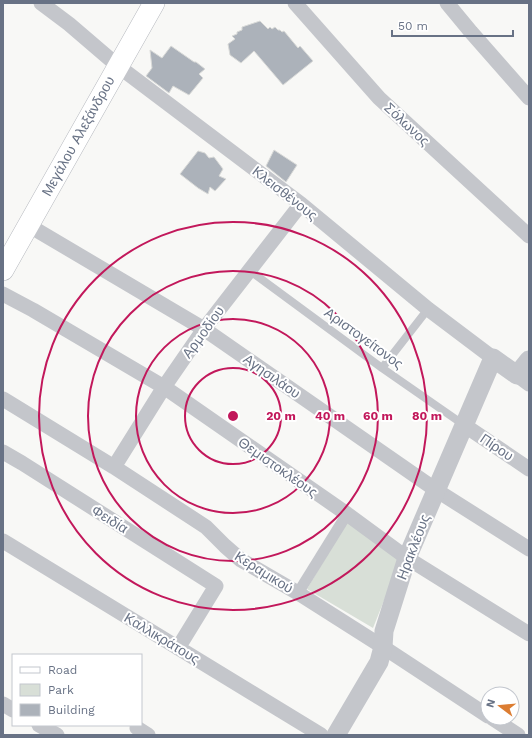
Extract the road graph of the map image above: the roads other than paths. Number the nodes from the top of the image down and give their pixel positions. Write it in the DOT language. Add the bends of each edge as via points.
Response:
graph roads {
  1 [pos="40,3"];
  2 [pos="295,3"];
  3 [pos="447,3"];
  4 [pos="157,4"];
  5 [pos="118,66"];
  6 [pos="529,98"];
  7 [pos="301,204"];
  8 [pos="28,225"];
  9 [pos="529,236"];
  10 [pos="3,270"];
  11 [pos="249,270"];
  12 [pos="3,294"];
  13 [pos="428,309"];
  14 [pos="204,329"];
  15 [pos="493,358"];
  16 [pos="529,360"];
  17 [pos="382,368"];
  18 [pos="523,379"];
  19 [pos="164,388"];
  20 [pos="3,399"];
  21 [pos="464,425"];
  22 [pos="3,452"];
  23 [pos="114,467"];
  24 [pos="529,469"];
  25 [pos="436,490"];
  26 [pos="347,514"];
  27 [pos="3,541"];
  28 [pos="529,548"];
  29 [pos="407,558"];
  30 [pos="298,593"];
  31 [pos="529,634"];
  32 [pos="383,647"];
  33 [pos="178,648"];
  34 [pos="3,704"];
  35 [pos="12,709"];
  36 [pos="480,711"];
  37 [pos="42,726"];
  38 [pos="504,726"];
  39 [pos="57,735"];
  40 [pos="321,735"];
  41 [pos="336,735"];
  42 [pos="518,735"];
  1 -- 5 [label="street, Κλεισθένους"];
  2 -- 9 [label="street, Σόλωνος" via="379,98"];
  3 -- 6 [label="street"];
  4 -- 5 [label="main road, Μεγάλου Αλεξάνδρου"];
  5 -- 7 [label="street, Κλεισθένους"];
  5 -- 8 [label="main road, Μεγάλου Αλεξάνδρου"];
  7 -- 11 [label="street, Αρμοδίου"];
  7 -- 13 [label="street, Κλεισθένους"];
  8 -- 10 [label="main road, Μεγάλου Αλεξάνδρου"];
  8 -- 14 [label="street, Αγησιλάου"];
  11 -- 14 [label="street, Αρμοδίου"];
  11 -- 17 [label="lane, Αριστογείτονος"];
  12 -- 19 [label="street, Θεμιστοκλέους"];
  13 -- 15 [label="street, Κλεισθένους"];
  13 -- 17 [label="lane"];
  14 -- 19 [label="street, Αρμοδίου"];
  14 -- 25 [label="street, Αγησιλάου"];
  15 -- 18 [label="street, Κλεισθένους"];
  15 -- 21 [label="street, Ηρακλέους"];
  16 -- 18 [label="street"];
  17 -- 21 [label="lane, Αριστογείτονος"];
  19 -- 23 [label="street, Αρμοδίου"];
  19 -- 26 [label="street, Θεμιστοκλέους"];
  20 -- 23 [label="street, Κεραμικού"];
  21 -- 24 [label="street, Πίρου"];
  21 -- 25 [label="street, Ηρακλέους"];
  22 -- 33 [label="street, Φειδία" via="216,586"];
  23 -- 30 [label="street, Κεραμικού" via="206,526 241,560"];
  25 -- 28 [label="street, Αγησιλάου"];
  25 -- 29 [label="street, Ηρακλέους"];
  26 -- 29 [label="street, Θεμιστοκλέους"];
  26 -- 30 [label="street"];
  27 -- 33 [label="street, Καλλικράτους"];
  29 -- 31 [label="street, Θεμιστοκλέους"];
  29 -- 32 [label="street, Ηρακλέους" via="384,631"];
  30 -- 32 [label="street, Κεραμικού"];
  32 -- 36 [label="street, Κεραμικού"];
  32 -- 41 [label="street, Ηρακλέους" via="379,662"];
  33 -- 40 [label="street, Καλλικράτους"];
  34 -- 35 [label="street"];
  37 -- 39 [label="street"];
  38 -- 42 [label="street"];
}
